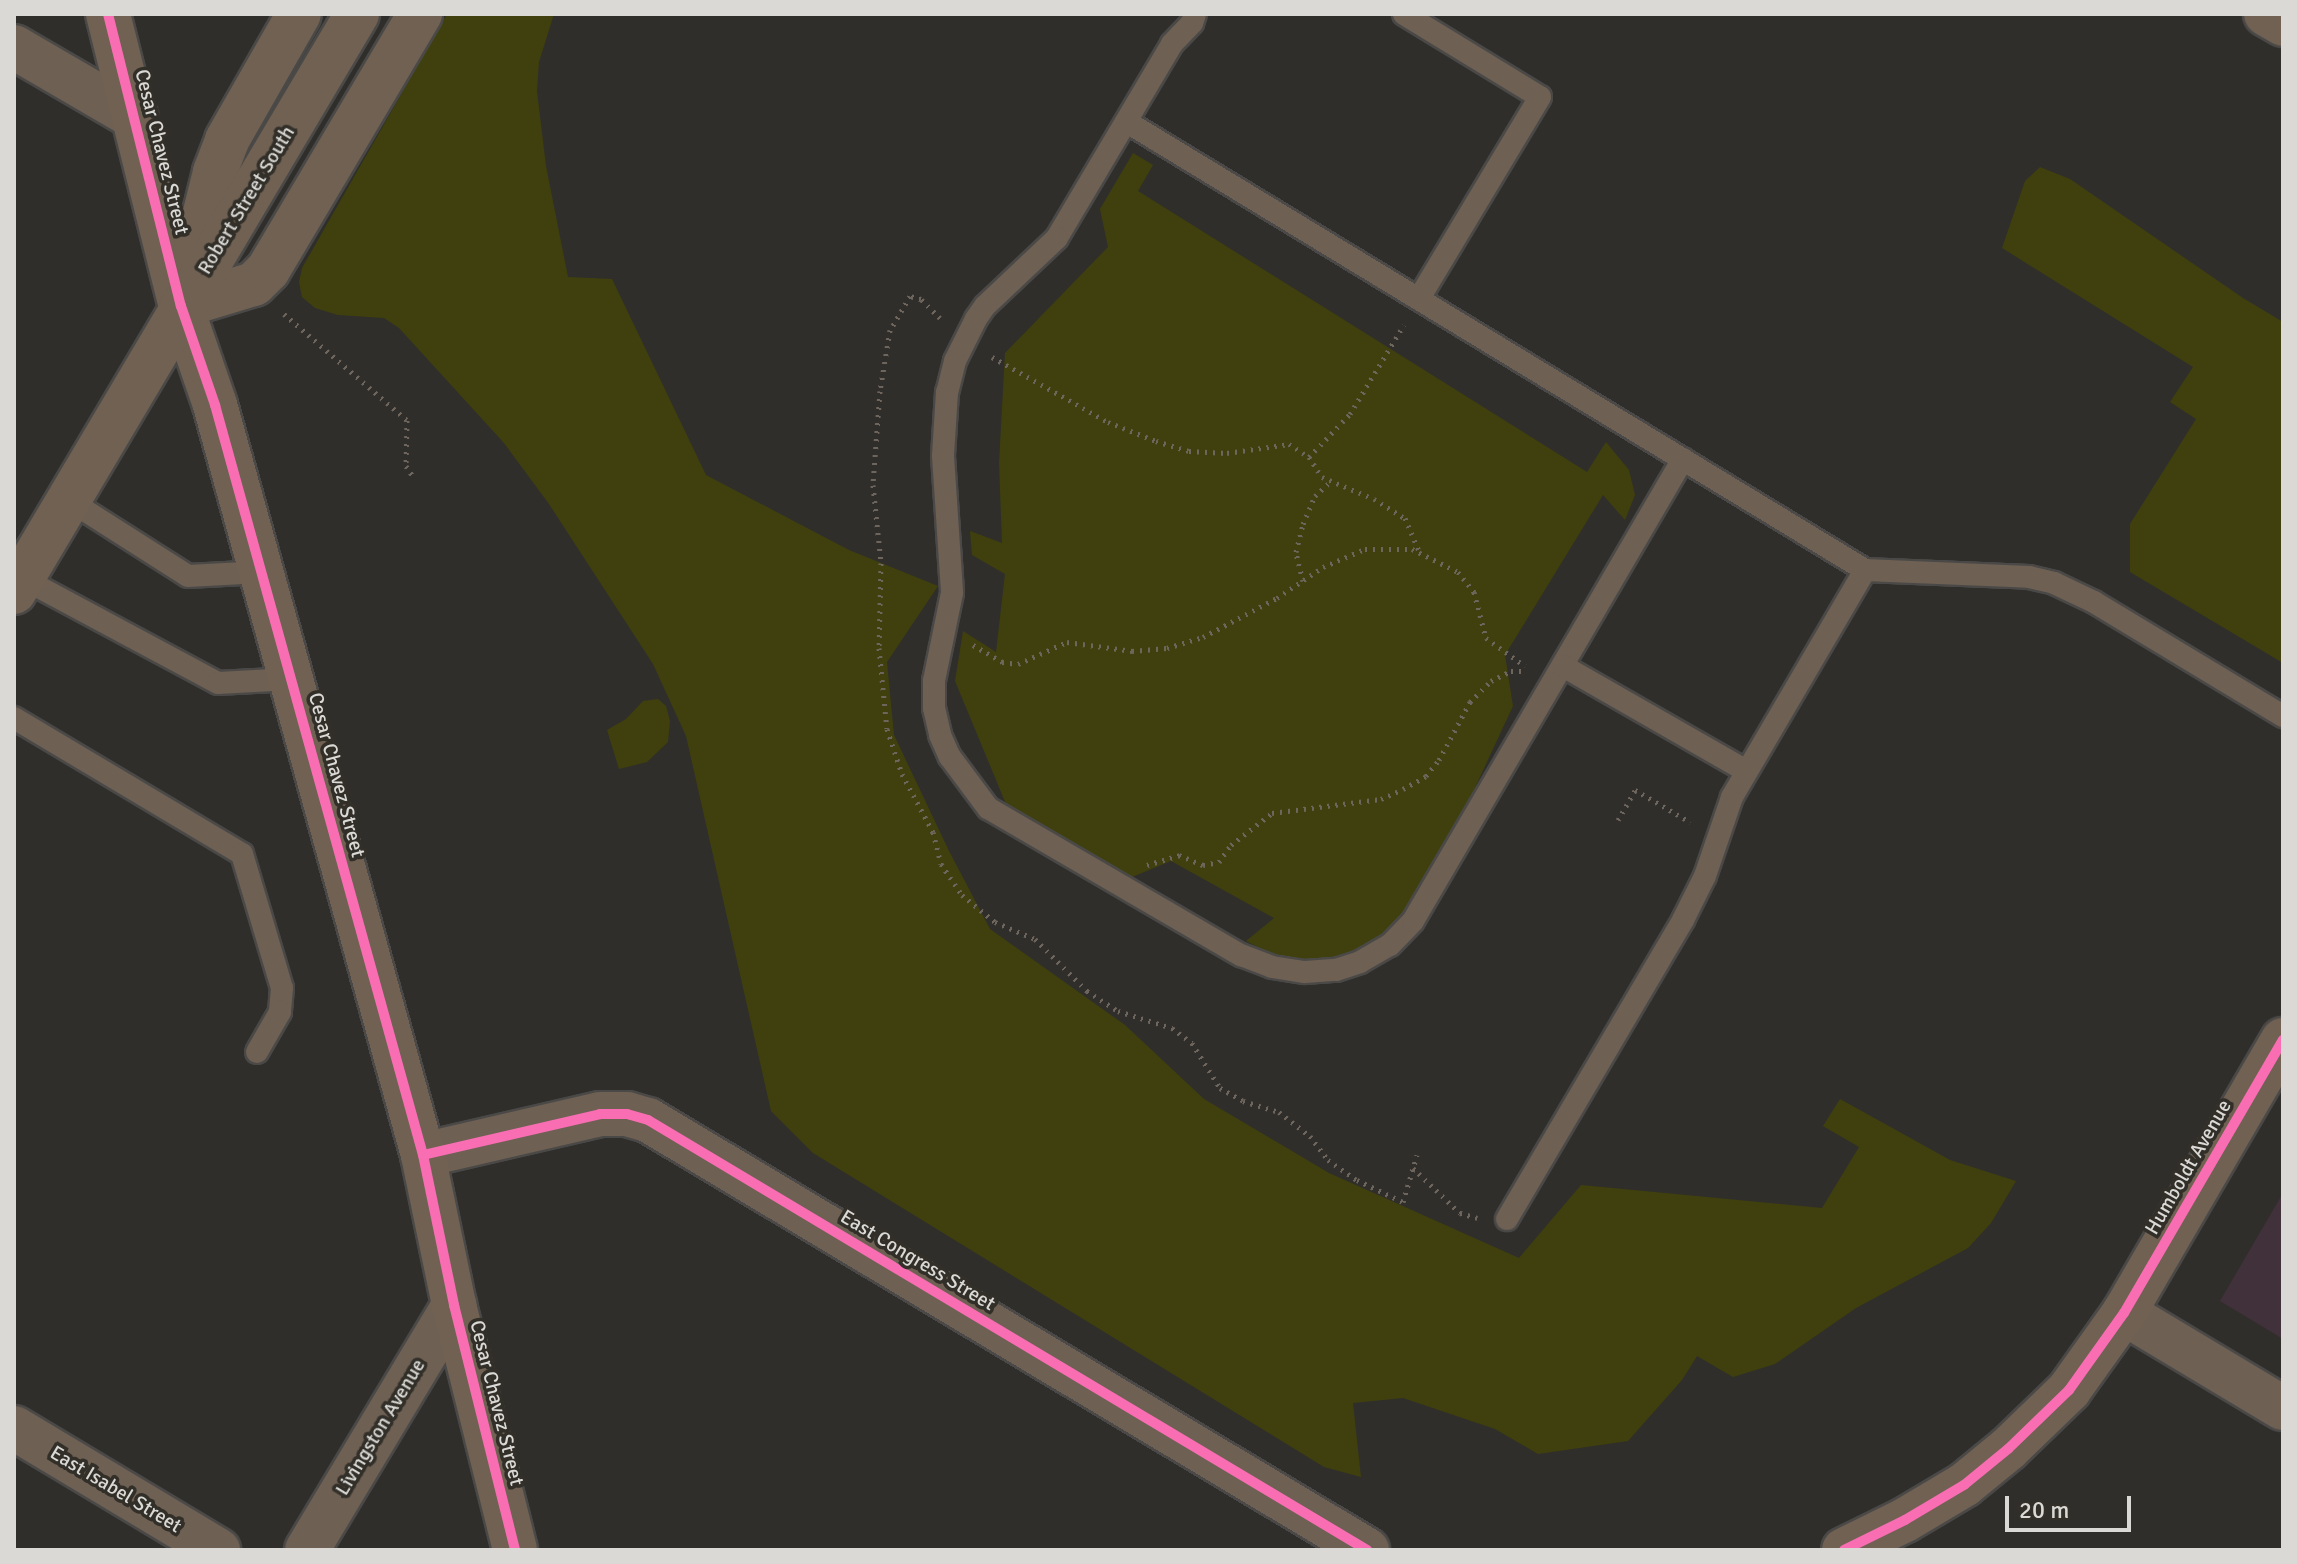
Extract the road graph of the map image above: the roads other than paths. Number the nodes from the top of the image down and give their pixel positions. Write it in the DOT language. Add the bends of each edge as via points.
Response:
graph roads {
  1 [pos="108,14"];
  2 [pos="299,14"];
  3 [pos="357,14"];
  4 [pos="420,14"];
  5 [pos="1180,14"];
  6 [pos="1195,14"];
  7 [pos="1404,14"];
  8 [pos="2266,14"];
  9 [pos="2283,24"];
  10 [pos="1172,44"];
  11 [pos="14,47"];
  12 [pos="136,118"];
  13 [pos="1127,122"];
  14 [pos="1420,297"];
  15 [pos="181,306"];
  16 [pos="1683,459"];
  17 [pos="67,499"];
  18 [pos="1865,570"];
  19 [pos="262,572"];
  20 [pos="18,585"];
  21 [pos="1563,666"];
  22 [pos="292,679"];
  23 [pos="2283,716"];
  24 [pos="14,718"];
  25 [pos="1746,771"];
  26 [pos="2283,1040"];
  27 [pos="257,1052"];
  28 [pos="423,1155"];
  29 [pos="1507,1219"];
  30 [pos="454,1305"];
  31 [pos="2124,1313"];
  32 [pos="2283,1408"];
  33 [pos="14,1428"];
  34 [pos="218,1550"];
  35 [pos="307,1550"];
  36 [pos="515,1550"];
  37 [pos="1367,1550"];
  38 [pos="1844,1550"];
  1 -- 12 [label="main road, Cesar Chavez Street"];
  2 -- 15 [label="main road" via="227,140"];
  3 -- 15 [label="main road, Robert Street South"];
  4 -- 15 [label="main road" via="268,270 254,284"];
  5 -- 10 [label="lane"];
  6 -- 10 [label="lane"];
  7 -- 14 [label="lane" via="1540,97"];
  8 -- 9 [label="main road"];
  10 -- 13 [label="lane"];
  11 -- 12 [label="street"];
  12 -- 15 [label="main road, Cesar Chavez Street"];
  13 -- 14 [label="lane"];
  13 -- 21 [label="lane" via="1057,238 985,306 963,341 947,392 943,456 952,593 934,681 940,735 966,783 988,808 1241,955 1272,967 1320,971 1360,962 1390,945 1413,921"];
  14 -- 16 [label="lane"];
  15 -- 17 [label="main road, Robert Street South"];
  15 -- 19 [label="main road, Cesar Chavez Street"];
  16 -- 18 [label="lane"];
  16 -- 21 [label="lane"];
  17 -- 19 [label="lane" via="188,576"];
  17 -- 20 [label="main road, Robert Street South"];
  18 -- 23 [label="lane" via="2029,577 2054,583"];
  18 -- 25 [label="lane"];
  19 -- 22 [label="main road, Cesar Chavez Street"];
  20 -- 22 [label="lane" via="218,683"];
  21 -- 25 [label="lane"];
  22 -- 28 [label="main road, Cesar Chavez Street"];
  24 -- 27 [label="lane" via="242,854 282,988 280,1012"];
  25 -- 29 [label="lane" via="1683,920"];
  26 -- 31 [label="main road, Humboldt Avenue"];
  28 -- 30 [label="main road, Cesar Chavez Street"];
  28 -- 37 [label="street, East Congress Street" via="600,1114 648,1120"];
  30 -- 35 [label="street, Livingston Avenue"];
  30 -- 36 [label="main road, Cesar Chavez Street"];
  31 -- 32 [label="street"];
  31 -- 38 [label="main road, Humboldt Avenue" via="2069,1390 1989,1466 1932,1506"];
  33 -- 34 [label="street, East Isabel Street"];
}
